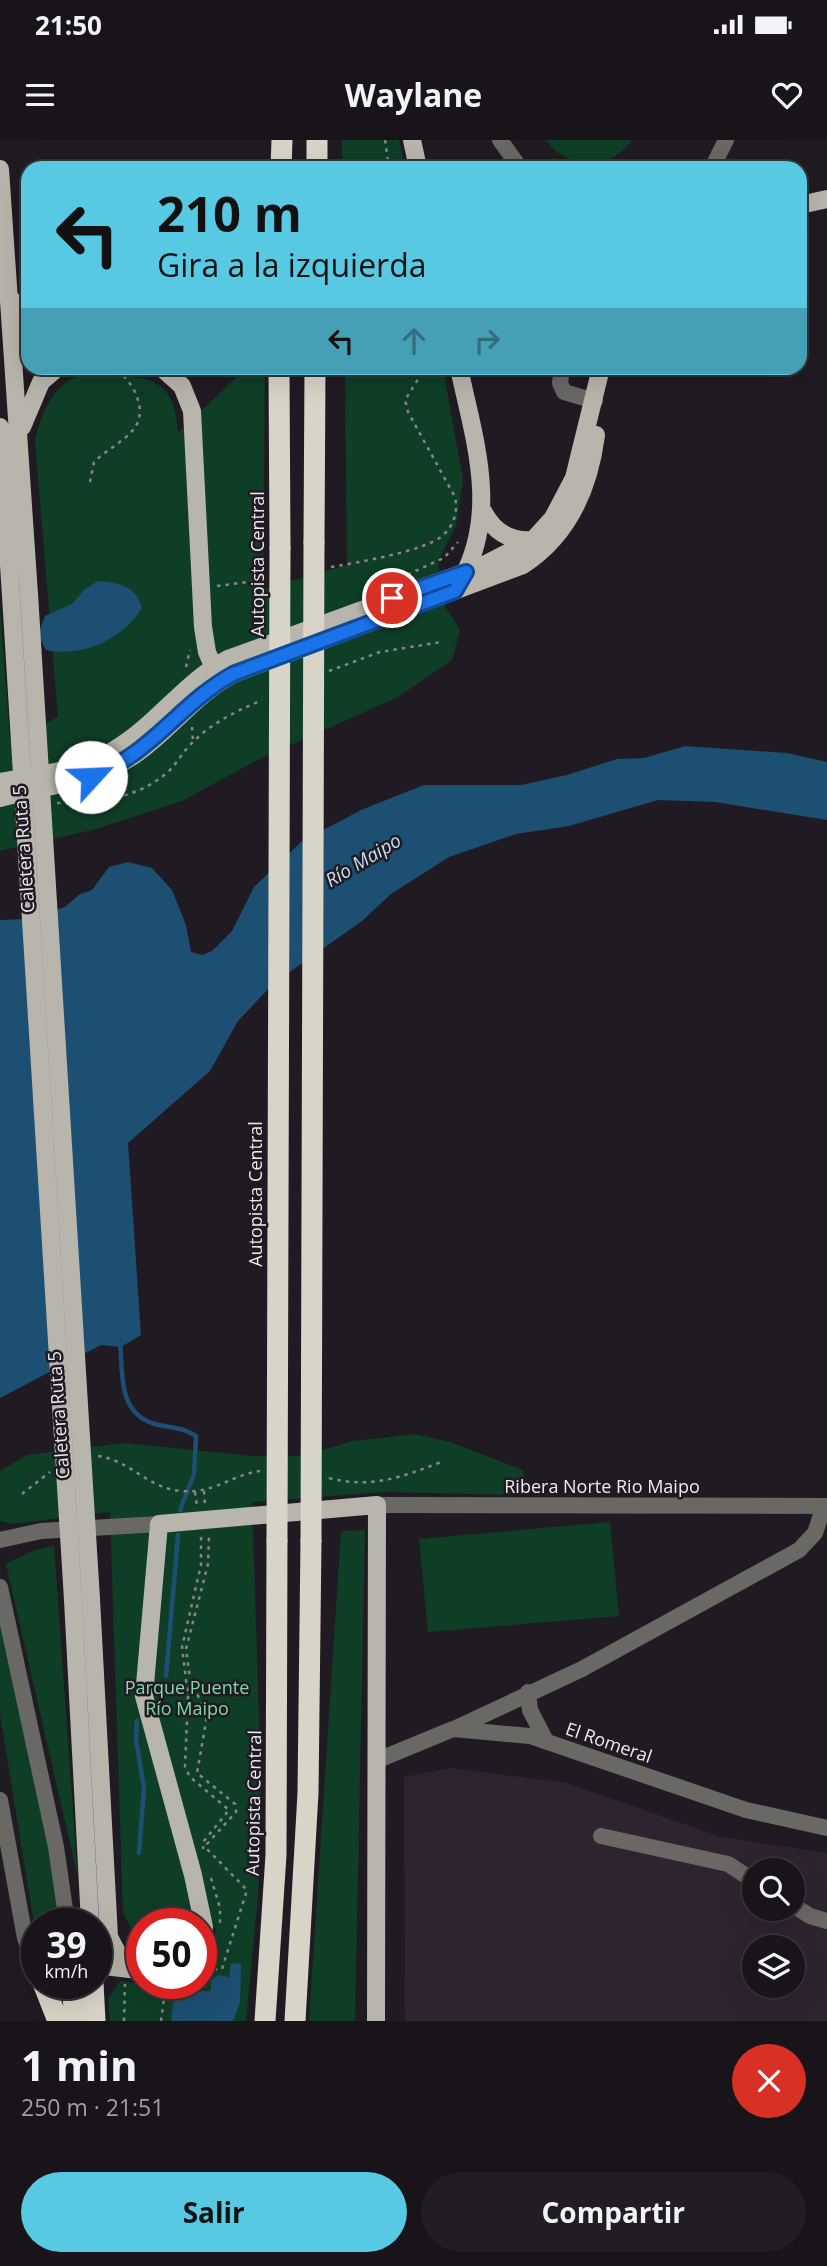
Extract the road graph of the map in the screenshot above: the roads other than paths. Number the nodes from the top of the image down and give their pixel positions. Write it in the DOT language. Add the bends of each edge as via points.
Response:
graph roads {
  1 [pos="282,140"];
  2 [pos="317,140"];
  3 [pos="412,140"];
  4 [pos="500,140"];
  5 [pos="726,140"];
  6 [pos="281,161"];
  7 [pos="317,161"];
  8 [pos="416,161"];
  9 [pos="515,161"];
  10 [pos="716,161"];
  11 [pos="0,169"];
  12 [pos="827,199"];
  13 [pos="807,203"];
  14 [pos="7,287"];
  15 [pos="21,315"];
  16 [pos="49,375"];
  17 [pos="170,375"];
  18 [pos="279,375"];
  19 [pos="315,375"];
  20 [pos="460,375"];
  21 [pos="561,375"];
  22 [pos="600,375"];
  23 [pos="595,401"];
  24 [pos="0,428"];
  25 [pos="19,448"];
  26 [pos="483,510"];
  27 [pos="533,540"];
  28 [pos="466,572"];
  29 [pos="455,591"];
  30 [pos="20,595"];
  31 [pos="216,674"];
  32 [pos="0,782"];
  33 [pos="0,798"];
  34 [pos="377,1505"];
  35 [pos="825,1506"];
  36 [pos="159,1524"];
  37 [pos="0,1541"];
  38 [pos="0,1587"];
  39 [pos="82,1599"];
  40 [pos="528,1692"];
  41 [pos="453,1729"];
  42 [pos="546,1741"];
  43 [pos="378,1760"];
  44 [pos="0,1800"];
  45 [pos="827,1828"];
  46 [pos="601,1836"];
  47 [pos="742,1873"];
  48 [pos="65,1908"];
  49 [pos="90,1908"];
  50 [pos="200,1908"];
  51 [pos="805,1913"];
  52 [pos="21,1921"];
  53 [pos="827,1921"];
  54 [pos="126,1962"];
  55 [pos="49,1999"];
  56 [pos="73,1999"];
  57 [pos="94,1999"];
  58 [pos="58,2021"];
  59 [pos="75,2021"];
  60 [pos="95,2021"];
  61 [pos="265,2021"];
  62 [pos="295,2021"];
  63 [pos="376,2021"];
  1 -- 6 [label="highway"];
  2 -- 7 [label="highway"];
  3 -- 8 [label="main road"];
  4 -- 9 [label="street"];
  5 -- 10 [label="street"];
  11 -- 14 [label="main road, Caletera Ruta 5"];
  12 -- 13 [label="main road"];
  14 -- 15 [label="main road"];
  14 -- 25 [label="main road, Caletera Ruta 5"];
  16 -- 25 [label="main road" via="34,394"];
  17 -- 31 [label="main road" via="182,386 192,411 205,640"];
  18 -- 61 [label="highway, Autopista Central, bridge" via="276,1855"];
  19 -- 62 [label="highway, bridge" via="311,1541 306,1845"];
  20 -- 26 [label="main road"];
  21 -- 23 [label="street" via="564,392"];
  22 -- 23 [label="main road"];
  23 -- 27 [label="main road" via="567,493"];
  23 -- 29 [label="main road" via="591,463 564,529 523,565"];
  24 -- 30 [label="main road, Caletera Ruta 5"];
  25 -- 30 [label="main road, Caletera Ruta 5"];
  26 -- 27 [label="main road" via="504,534"];
  26 -- 28 [label="main road"];
  27 -- 28 [label="main road"];
  28 -- 29 [label="main road"];
  28 -- 31 [label="main road" via="244,652"];
  29 -- 31 [label="main road" via="247,668"];
  30 -- 39 [label="main road, Caletera Ruta 5, bridge"];
  31 -- 32 [label="main road" via="190,684 131,739 101,758 62,772"];
  31 -- 33 [label="main road" via="146,747 117,766 78,781"];
  34 -- 35 [label="street, Ribera Norte Rio Maipo"];
  34 -- 36 [label="main road"];
  34 -- 43 [label="main road"];
  35 -- 40 [label="street" via="815,1533 799,1550 582,1669"];
  36 -- 37 [label="street" via="41,1531"];
  36 -- 50 [label="main road" via="144,1696"];
  38 -- 48 [label="street" via="54,1836"];
  39 -- 49 [label="main road, Caletera Ruta 5"];
  39 -- 54 [label="main road, Caletera Ruta 5" via="108,1937"];
  40 -- 41 [label="street"];
  40 -- 42 [label="street" via="530,1710"];
  41 -- 42 [label="street, El Romeral"];
  41 -- 43 [label="street, El Romeral"];
  42 -- 45 [label="street, El Romeral" via="746,1810"];
  43 -- 63 [label="main road"];
  44 -- 52 [label="street"];
  46 -- 47 [label="street" via="728,1864"];
  51 -- 53 [label="street"];
  55 -- 58 [label="highway"];
  56 -- 59 [label="highway"];
  57 -- 60 [label="highway"];
}
